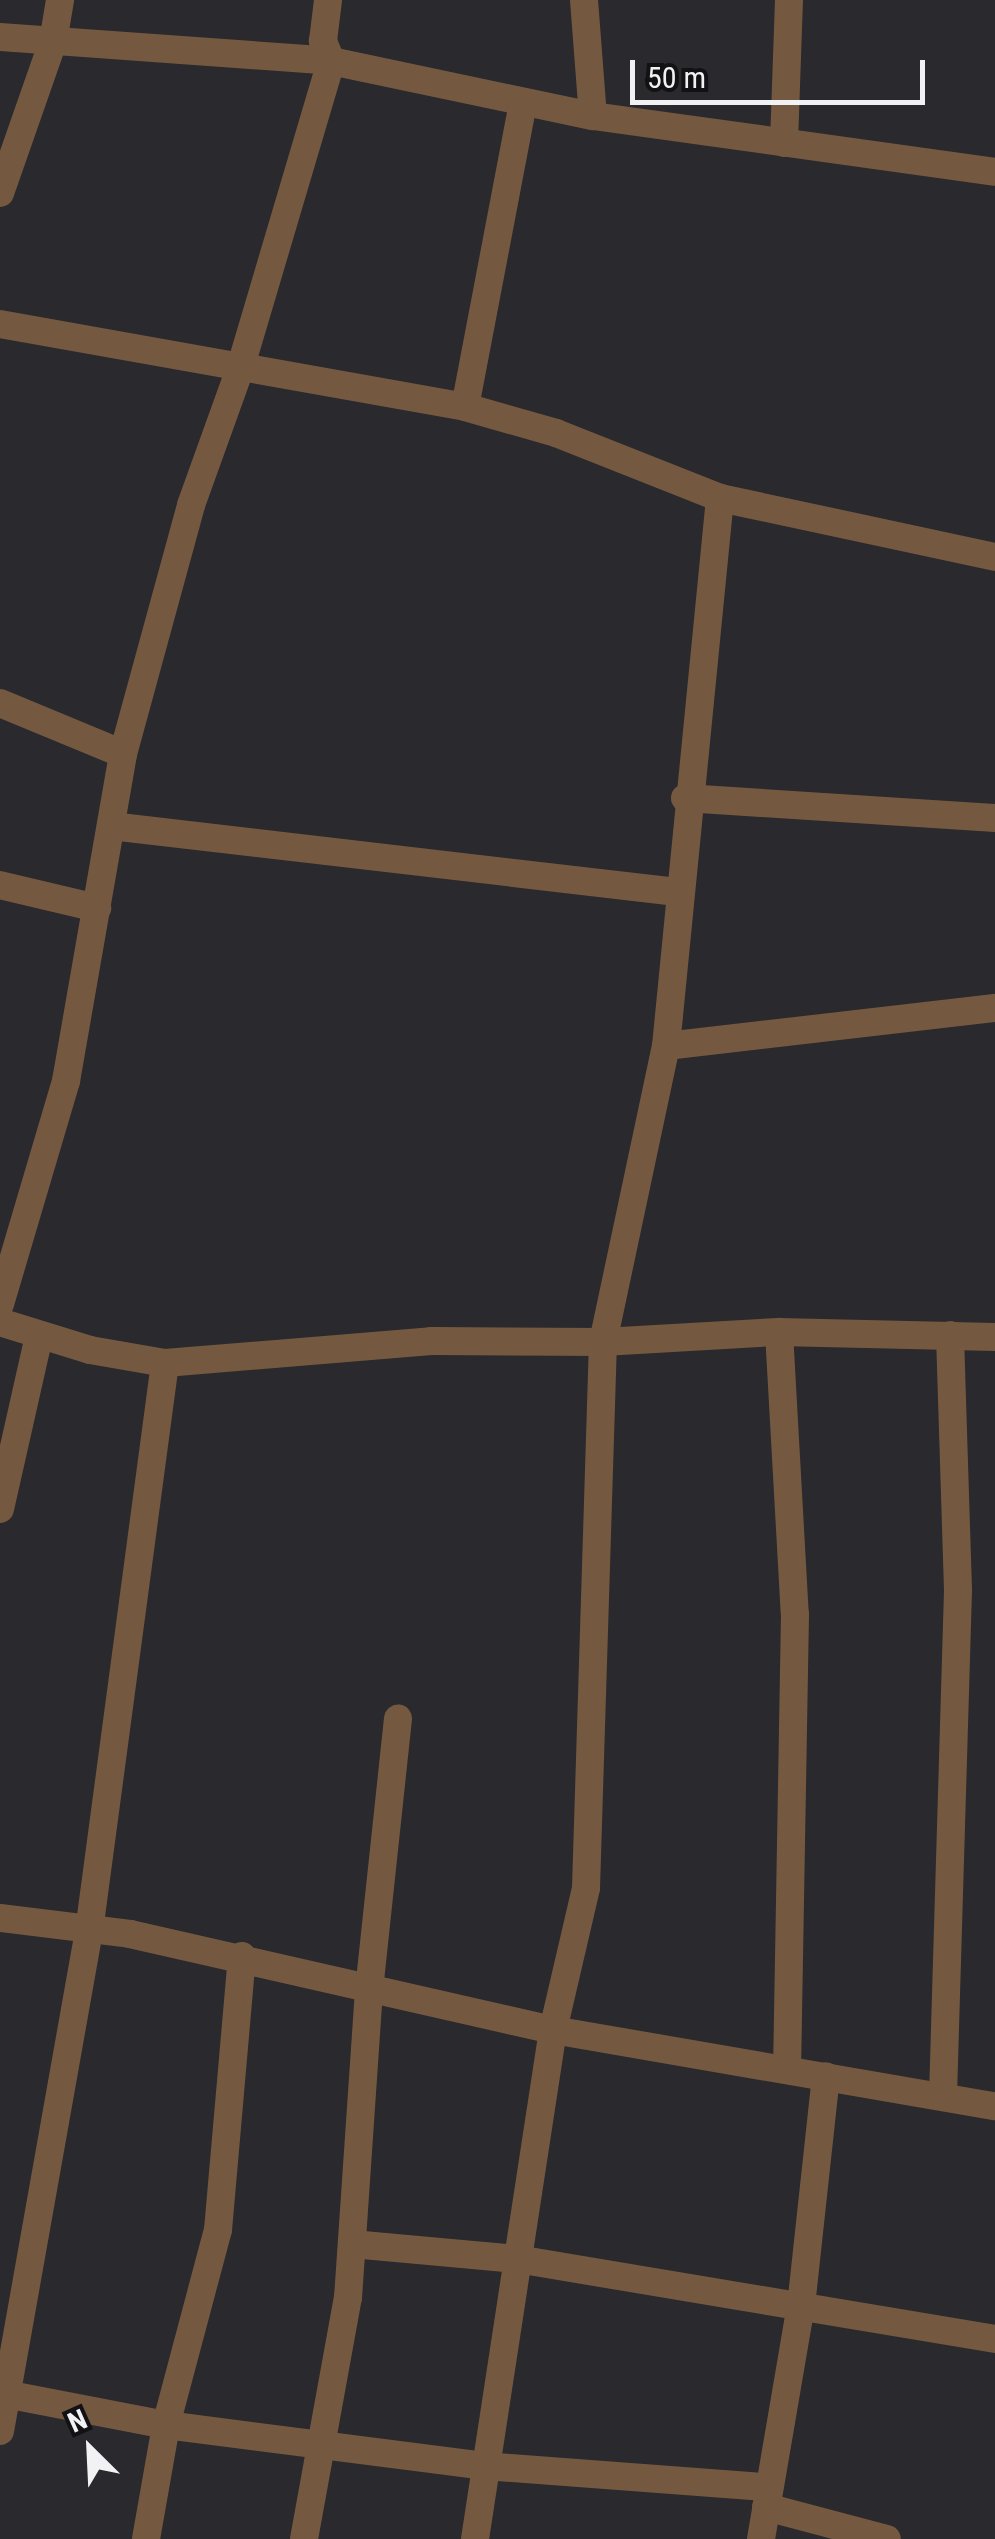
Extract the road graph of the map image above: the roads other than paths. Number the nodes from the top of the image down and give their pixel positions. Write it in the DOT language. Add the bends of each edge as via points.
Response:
graph roads {
  1 [pos="60,0"];
  2 [pos="328,0"];
  3 [pos="584,0"];
  4 [pos="788,0"];
  5 [pos="0,37"];
  6 [pos="53,42"];
  7 [pos="331,61"];
  8 [pos="523,102"];
  9 [pos="594,116"];
  10 [pos="784,143"];
  11 [pos="995,172"];
  12 [pos="0,193"];
  13 [pos="0,324"];
  14 [pos="240,369"];
  15 [pos="465,407"];
  16 [pos="720,498"];
  17 [pos="995,557"];
  18 [pos="0,704"];
  19 [pos="123,754"];
  20 [pos="686,798"];
  21 [pos="995,818"];
  22 [pos="111,826"];
  23 [pos="0,884"];
  24 [pos="677,892"];
  25 [pos="97,908"];
  26 [pos="995,1008"];
  27 [pos="666,1046"];
  28 [pos="0,1304"];
  29 [pos="0,1322"];
  30 [pos="779,1332"];
  31 [pos="950,1334"];
  32 [pos="39,1336"];
  33 [pos="995,1337"];
  34 [pos="603,1342"];
  35 [pos="166,1363"];
  36 [pos="0,1509"];
  37 [pos="398,1719"];
  38 [pos="0,1918"];
  39 [pos="89,1930"];
  40 [pos="242,1956"];
  41 [pos="369,1990"];
  42 [pos="553,2030"];
  43 [pos="787,2069"];
  44 [pos="826,2076"];
  45 [pos="943,2096"];
  46 [pos="995,2106"];
  47 [pos="352,2244"];
  48 [pos="517,2260"];
  49 [pos="800,2306"];
  50 [pos="995,2339"];
  51 [pos="3,2393"];
  52 [pos="166,2425"];
  53 [pos="0,2431"];
  54 [pos="322,2442"];
  55 [pos="484,2466"];
  56 [pos="765,2497"];
  57 [pos="146,2539"];
  58 [pos="304,2539"];
  59 [pos="475,2539"];
  60 [pos="762,2539"];
  61 [pos="887,2539"];
  1 -- 6 [label="street"];
  2 -- 7 [label="street" via="323,42"];
  3 -- 9 [label="street"];
  4 -- 10 [label="street"];
  5 -- 6 [label="street"];
  6 -- 7 [label="street"];
  6 -- 12 [label="street"];
  7 -- 8 [label="street"];
  7 -- 14 [label="street"];
  8 -- 9 [label="street"];
  8 -- 15 [label="street"];
  9 -- 10 [label="street"];
  10 -- 11 [label="street"];
  13 -- 14 [label="street"];
  14 -- 15 [label="street"];
  14 -- 19 [label="street" via="191,505"];
  15 -- 16 [label="street" via="556,432"];
  16 -- 17 [label="street"];
  16 -- 20 [label="street"];
  18 -- 19 [label="street"];
  19 -- 22 [label="street"];
  20 -- 21 [label="street"];
  20 -- 24 [label="street"];
  22 -- 24 [label="street"];
  22 -- 25 [label="street"];
  23 -- 25 [label="street"];
  24 -- 27 [label="street"];
  25 -- 28 [label="street" via="66,1082"];
  26 -- 27 [label="street"];
  27 -- 34 [label="street"];
  29 -- 32 [label="street"];
  30 -- 31 [label="street"];
  30 -- 34 [label="street"];
  30 -- 43 [label="street" via="795,1614"];
  31 -- 33 [label="street"];
  31 -- 45 [label="street" via="958,1590"];
  32 -- 35 [label="street"];
  32 -- 36 [label="street"];
  34 -- 35 [label="street" via="351,1344"];
  34 -- 42 [label="street" via="586,1888"];
  35 -- 39 [label="street"];
  37 -- 41 [label="street"];
  38 -- 39 [label="street"];
  39 -- 40 [label="street"];
  39 -- 51 [label="street"];
  40 -- 41 [label="street"];
  40 -- 52 [label="street" via="218,2230"];
  41 -- 42 [label="street"];
  41 -- 47 [label="street"];
  42 -- 43 [label="street"];
  42 -- 48 [label="street"];
  43 -- 44 [label="street"];
  44 -- 45 [label="street"];
  44 -- 49 [label="street"];
  45 -- 46 [label="street"];
  47 -- 48 [label="street"];
  47 -- 54 [label="street"];
  48 -- 49 [label="street"];
  48 -- 55 [label="street"];
  49 -- 50 [label="street"];
  49 -- 56 [label="street"];
  51 -- 52 [label="street"];
  51 -- 53 [label="street"];
  52 -- 54 [label="street"];
  52 -- 57 [label="street"];
  54 -- 55 [label="street"];
  54 -- 58 [label="street"];
  55 -- 56 [label="street"];
  55 -- 59 [label="street"];
  56 -- 60 [label="street"];
  56 -- 61 [label="street"];
}
